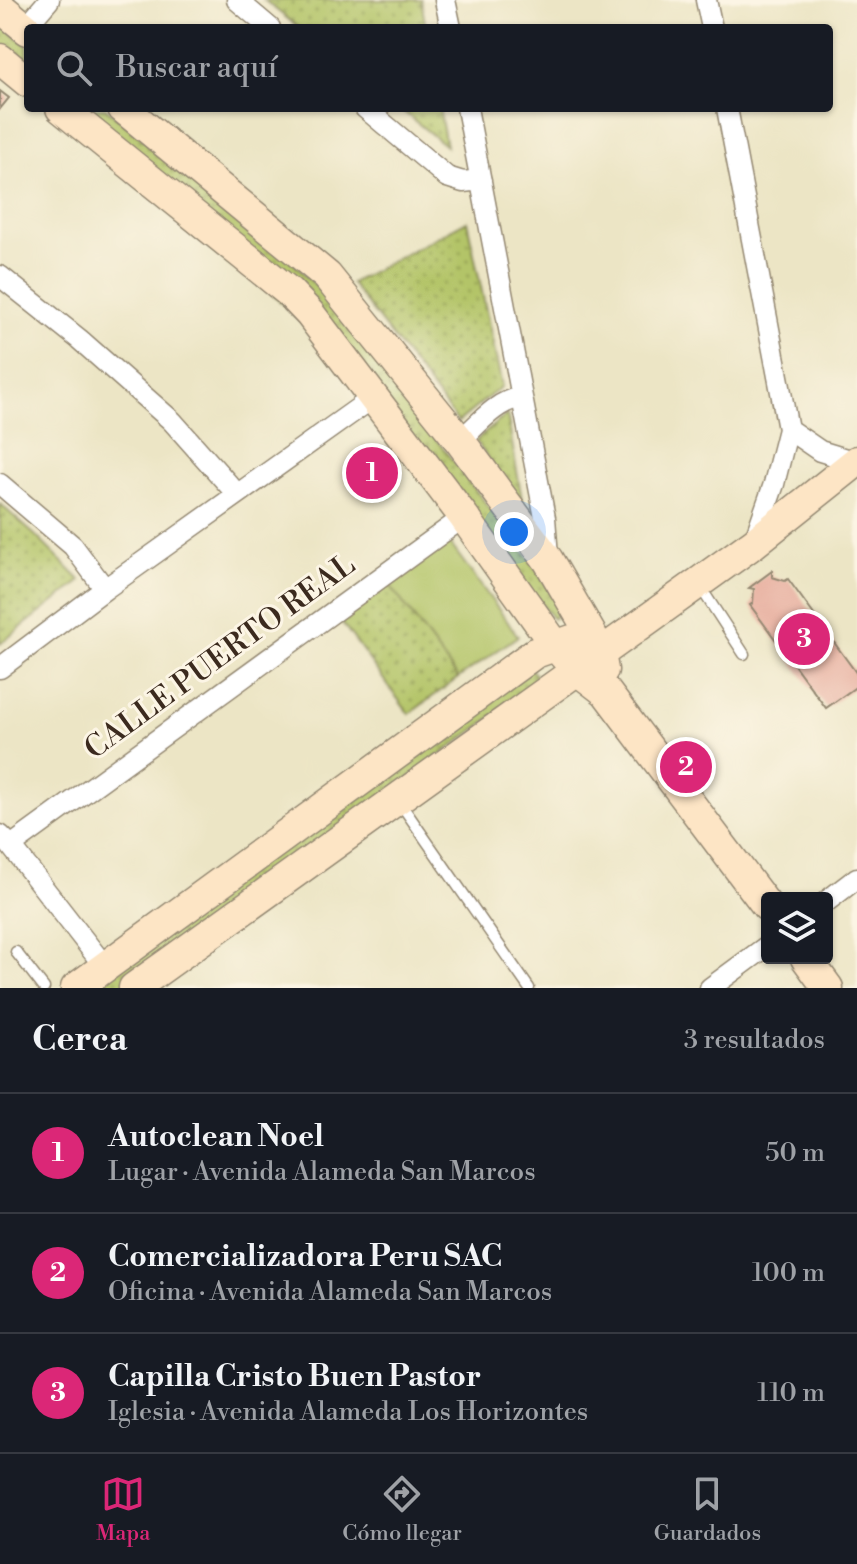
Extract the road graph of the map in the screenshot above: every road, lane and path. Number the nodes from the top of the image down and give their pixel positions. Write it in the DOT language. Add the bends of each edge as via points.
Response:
graph roads {
  1 [pos="49,0"];
  2 [pos="237,0"];
  3 [pos="445,0"];
  4 [pos="706,0"];
  5 [pos="0,7"];
  6 [pos="31,24"];
  7 [pos="265,24"];
  8 [pos="450,24"];
  9 [pos="711,24"];
  10 [pos="24,27"];
  11 [pos="0,59"];
  12 [pos="24,79"];
  13 [pos="66,112"];
  14 [pos="128,112"];
  15 [pos="370,112"];
  16 [pos="468,112"];
  17 [pos="728,112"];
  18 [pos="481,180"];
  19 [pos="0,276"];
  20 [pos="374,397"];
  21 [pos="522,397"];
  22 [pos="788,429"];
  23 [pos="460,441"];
  24 [pos="856,461"];
  25 [pos="0,484"];
  26 [pos="237,494"];
  27 [pos="464,517"];
  28 [pos="754,543"];
  29 [pos="548,560"];
  30 [pos="697,584"];
  31 [pos="105,589"];
  32 [pos="555,645"];
  33 [pos="589,652"];
  34 [pos="744,654"];
  35 [pos="0,668"];
  36 [pos="397,799"];
  37 [pos="6,840"];
  38 [pos="857,878"];
  39 [pos="833,896"];
  40 [pos="761,898"];
  41 [pos="761,950"];
  42 [pos="16,952"];
  43 [pos="810,964"];
  44 [pos="105,967"];
  45 [pos="44,988"];
  46 [pos="76,988"];
  47 [pos="134,988"];
  48 [pos="529,988"];
  49 [pos="710,988"];
  50 [pos="828,988"];
  1 -- 6 [label="street"];
  2 -- 7 [label="street"];
  3 -- 8 [label="street"];
  4 -- 9 [label="street"];
  5 -- 10 [label="main road"];
  11 -- 12 [label="main road"];
  13 -- 20 [label="main road" via="289,292"];
  14 -- 23 [label="main road" via="327,276"];
  15 -- 18 [label="street" via="447,177"];
  16 -- 18 [label="street"];
  17 -- 22 [label="street"];
  18 -- 21 [label="street"];
  19 -- 26 [label="street" via="172,421"];
  20 -- 26 [label="street"];
  20 -- 27 [label="main road"];
  21 -- 23 [label="street" via="500,404"];
  21 -- 29 [label="street"];
  22 -- 24 [label="street" via="820,451"];
  22 -- 28 [label="street"];
  23 -- 29 [label="main road"];
  24 -- 28 [label="main road"];
  25 -- 31 [label="street" via="73,546"];
  26 -- 31 [label="street"];
  27 -- 32 [label="main road"];
  27 -- 37 [label="street, CALLE PUERTO REAL"];
  28 -- 30 [label="main road"];
  29 -- 33 [label="main road"];
  30 -- 33 [label="main road" via="629,633"];
  30 -- 34 [label="lane"];
  31 -- 35 [label="street"];
  32 -- 33 [label="main road"];
  32 -- 44 [label="main road" via="535,653"];
  33 -- 36 [label="main road"];
  33 -- 40 [label="main road" via="606,692"];
  36 -- 47 [label="main road"];
  36 -- 48 [label="lane"];
  37 -- 44 [label="street"];
  38 -- 39 [label="street"];
  41 -- 49 [label="street"];
  42 -- 45 [label="lane"];
  43 -- 50 [label="main road"];
  44 -- 46 [label="main road"];
}
